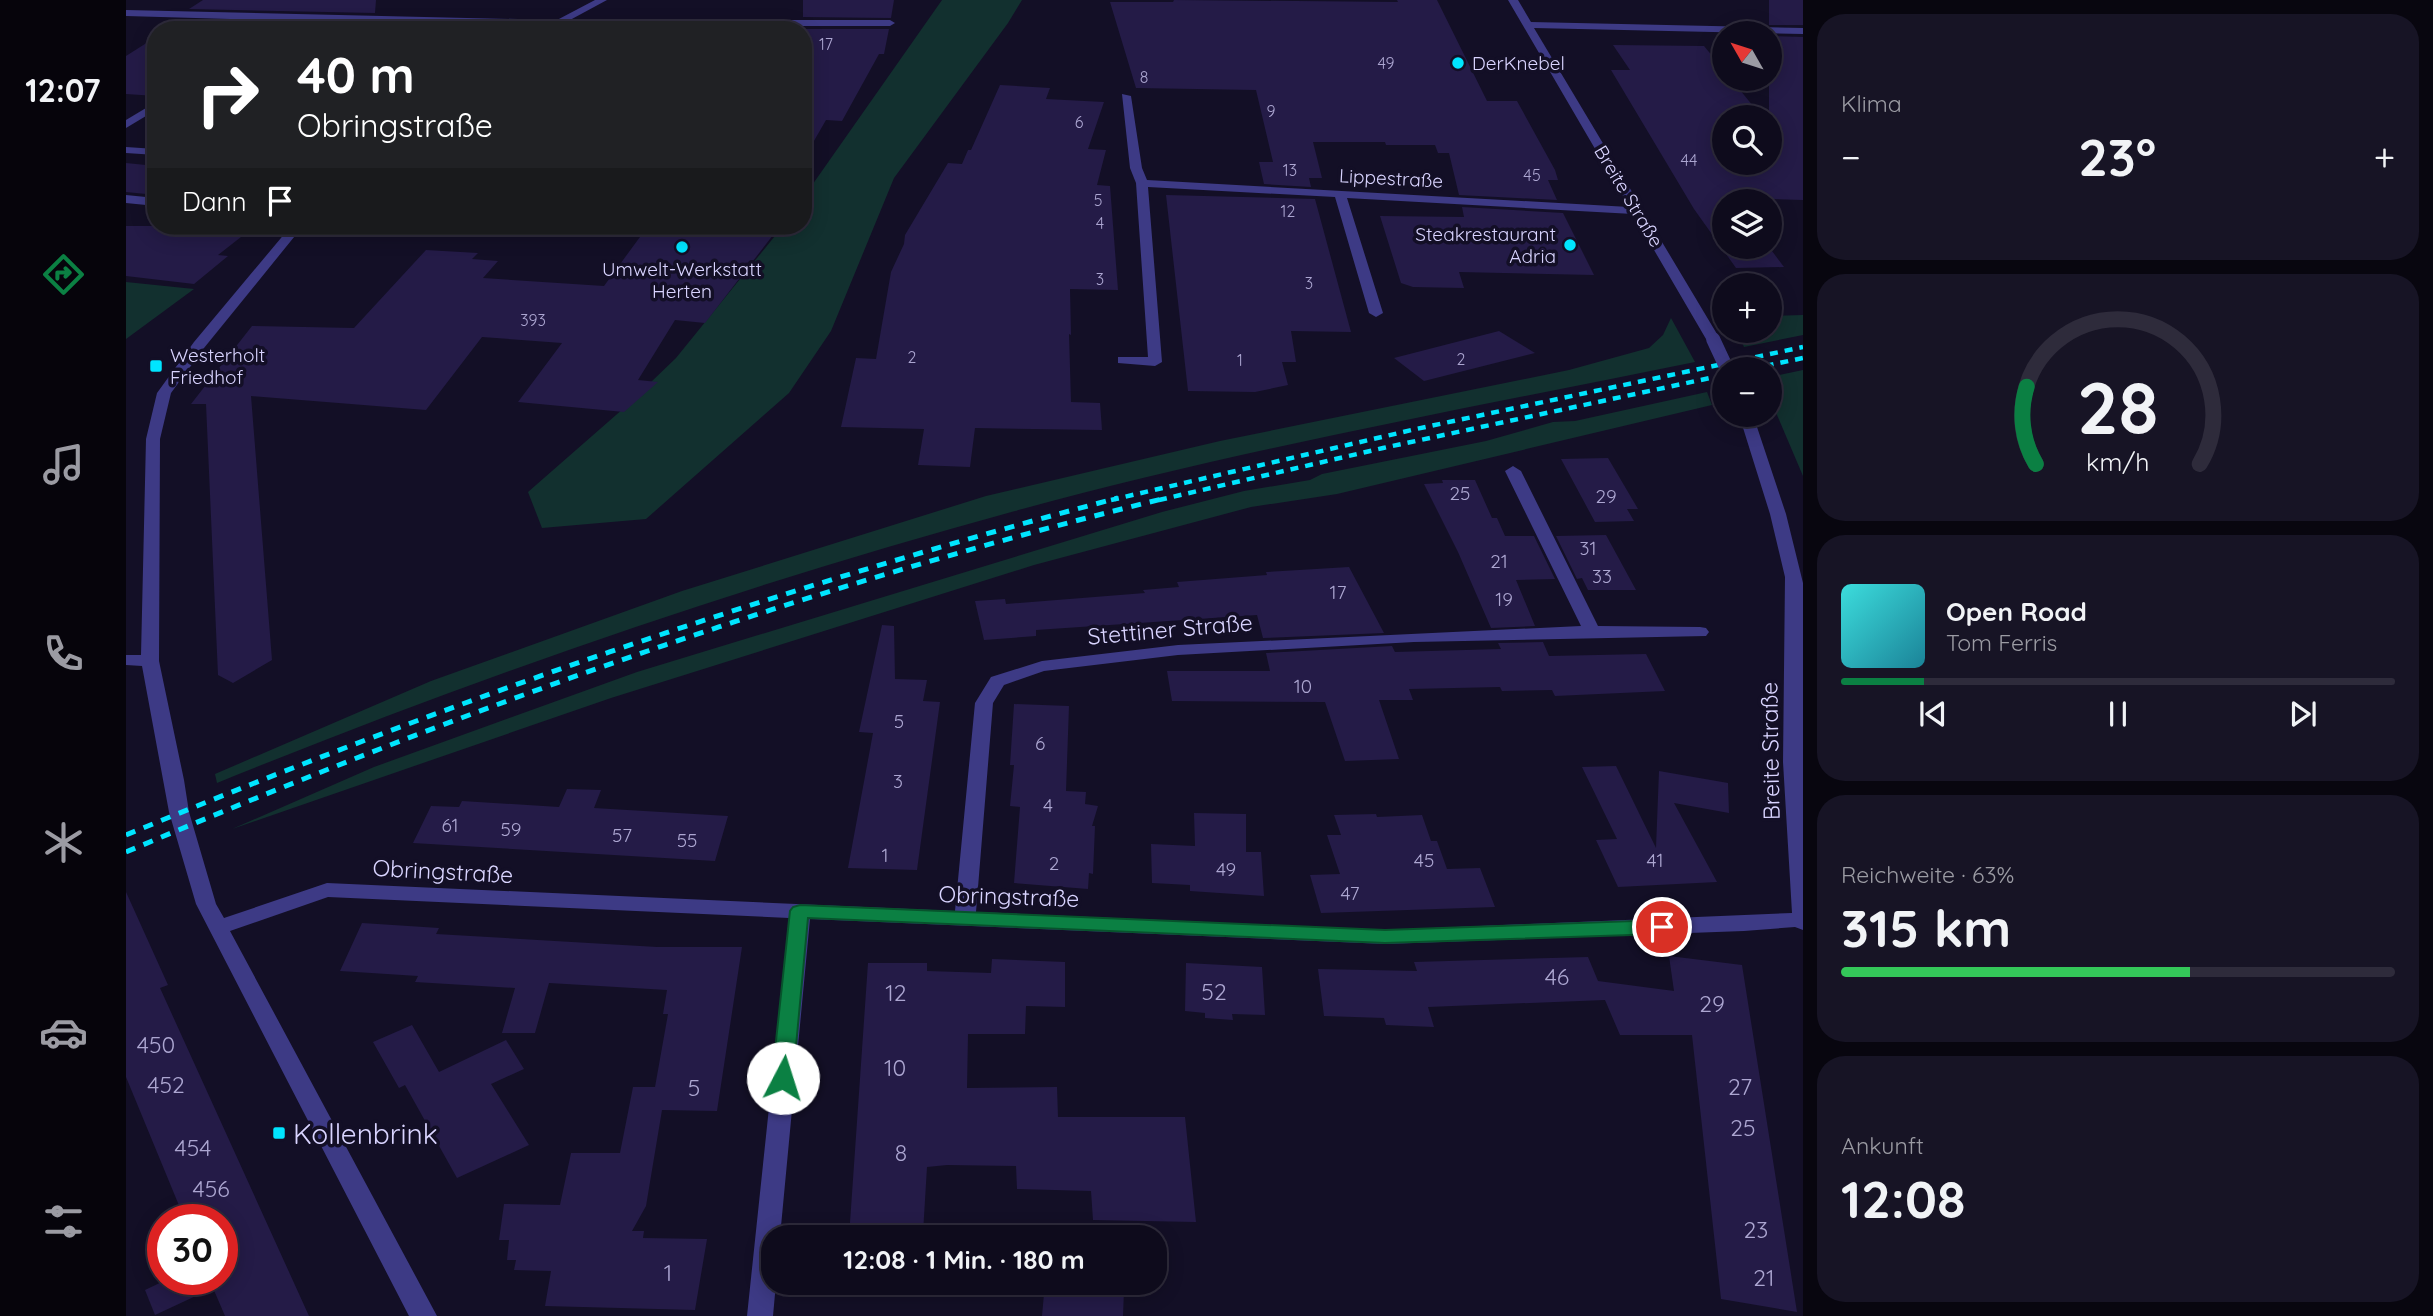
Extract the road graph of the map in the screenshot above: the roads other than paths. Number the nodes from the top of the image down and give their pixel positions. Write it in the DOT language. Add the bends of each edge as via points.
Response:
graph roads {
  1 [pos="602,0"];
  2 [pos="1513,0"];
  3 [pos="131,13"];
  4 [pos="126,20"];
  5 [pos="411,21"];
  6 [pos="559,21"];
  7 [pos="812,23"];
  8 [pos="890,23"];
  9 [pos="1528,24"];
  10 [pos="1803,31"];
  11 [pos="1126,96"];
  12 [pos="147,111"];
  13 [pos="126,125"];
  14 [pos="126,150"];
  15 [pos="147,151"];
  16 [pos="1142,183"];
  17 [pos="1340,194"];
  18 [pos="126,200"];
  19 [pos="147,201"];
  20 [pos="1638,211"];
  21 [pos="290,235"];
  22 [pos="1377,313"];
  23 [pos="1721,357"];
  24 [pos="1123,360"];
  25 [pos="1750,427"];
  26 [pos="1513,471"];
  27 [pos="1793,578"];
  28 [pos="1803,615"];
  29 [pos="1592,631"];
  30 [pos="1700,632"];
  31 [pos="126,660"];
  32 [pos="150,661"];
  33 [pos="800,911"];
  34 [pos="965,919"];
  35 [pos="1803,920"];
  36 [pos="219,927"];
  37 [pos="417,1314"];
  38 [pos="760,1316"];
  1 -- 6 [label="street"];
  2 -- 9 [label="street, Breite Straße"];
  3 -- 4 [label="street"];
  3 -- 5 [label="street"];
  7 -- 8 [label="street"];
  9 -- 10 [label="street"];
  9 -- 20 [label="street, Breite Straße"];
  11 -- 16 [label="street"];
  12 -- 13 [label="street"];
  14 -- 15 [label="street"];
  16 -- 17 [label="street, Lippestraße"];
  16 -- 24 [label="street" via="1155,362"];
  17 -- 20 [label="street, Lippestraße"];
  17 -- 22 [label="street"];
  18 -- 19 [label="street"];
  20 -- 23 [label="street, Breite Straße, bridge"];
  21 -- 32 [label="street" via="164,393 153,439"];
  25 -- 27 [label="street, Breite Straße"];
  26 -- 29 [label="street"];
  27 -- 28 [label="street, Breite Straße"];
  27 -- 35 [label="street, Breite Straße" via="1792,762"];
  29 -- 30 [label="street, Stettiner Straße"];
  29 -- 34 [label="street, Stettiner Straße" via="1178,650 1042,666 998,681 984,704"];
  31 -- 32 [label="street"];
  32 -- 36 [label="street" via="182,828 206,904"];
  33 -- 34 [label="street, Obringstraße"];
  33 -- 36 [label="street, Obringstraße" via="327,890"];
  33 -- 38 [label="street"];
  34 -- 35 [label="street, Obringstraße" via="1385,937"];
  36 -- 37 [label="street"];
}
